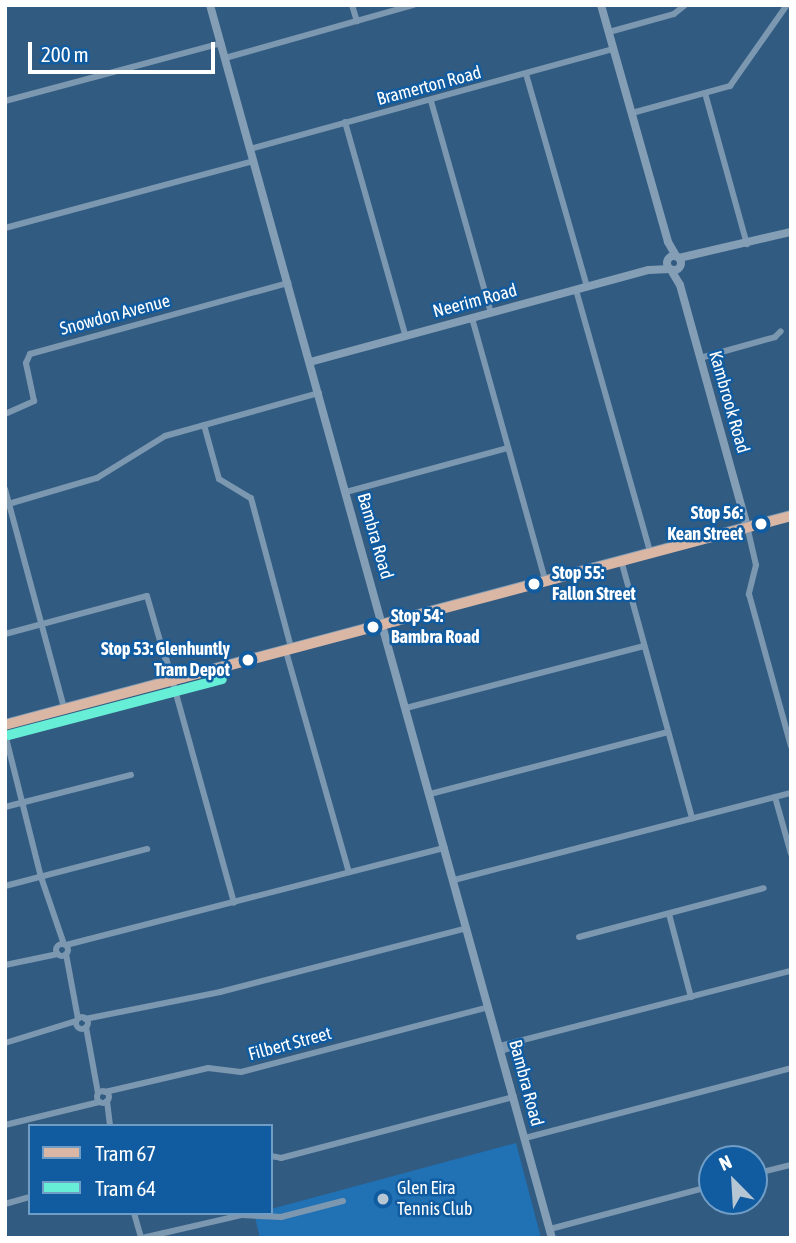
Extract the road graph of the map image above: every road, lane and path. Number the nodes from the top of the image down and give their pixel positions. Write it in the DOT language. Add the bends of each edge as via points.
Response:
graph roads {
  1 [pos="210,5"];
  2 [pos="352,5"];
  3 [pos="414,5"];
  4 [pos="601,5"];
  5 [pos="685,5"];
  6 [pos="787,5"];
  7 [pos="357,21"];
  8 [pos="609,32"];
  9 [pos="220,43"];
  10 [pos="614,49"];
  11 [pos="225,58"];
  12 [pos="526,74"];
  13 [pos="705,93"];
  14 [pos="5,101"];
  15 [pos="431,101"];
  16 [pos="632,114"];
  17 [pos="345,122"];
  18 [pos="250,149"];
  19 [pos="254,161"];
  20 [pos="5,228"];
  21 [pos="791,232"];
  22 [pos="747,244"];
  23 [pos="674,263"];
  24 [pos="288,283"];
  25 [pos="587,287"];
  26 [pos="576,290"];
  27 [pos="491,313"];
  28 [pos="472,318"];
  29 [pos="781,331"];
  30 [pos="406,337"];
  31 [pos="700,358"];
  32 [pos="310,362"];
  33 [pos="319,393"];
  34 [pos="5,414"];
  35 [pos="204,425"];
  36 [pos="508,448"];
  37 [pos="5,489"];
  38 [pos="346,492"];
  39 [pos="7,504"];
  40 [pos="791,514"];
  41 [pos="747,526"];
  42 [pos="650,552"];
  43 [pos="621,560"];
  44 [pos="545,580"];
  45 [pos="383,623"];
  46 [pos="42,624"];
  47 [pos="5,634"];
  48 [pos="644,646"];
  49 [pos="288,648"];
  50 [pos="172,679"];
  51 [pos="64,707"];
  52 [pos="406,708"];
  53 [pos="5,723"];
  54 [pos="668,732"];
  55 [pos="5,734"];
  56 [pos="791,746"];
  57 [pos="6,750"];
  58 [pos="131,775"];
  59 [pos="791,793"];
  60 [pos="430,794"];
  61 [pos="775,797"];
  62 [pos="21,803"];
  63 [pos="5,807"];
  64 [pos="692,818"];
  65 [pos="444,846"];
  66 [pos="147,849"];
  67 [pos="791,853"];
  68 [pos="349,872"];
  69 [pos="41,877"];
  70 [pos="454,880"];
  71 [pos="5,886"];
  72 [pos="764,888"];
  73 [pos="234,902"];
  74 [pos="669,914"];
  75 [pos="466,925"];
  76 [pos="579,937"];
  77 [pos="62,950"];
  78 [pos="5,965"];
  79 [pos="791,971"];
  80 [pos="691,997"];
  81 [pos="488,1005"];
  82 [pos="82,1023"];
  83 [pos="5,1043"];
  84 [pos="501,1049"];
  85 [pos="791,1068"];
  86 [pos="513,1095"];
  87 [pos="102,1097"];
  88 [pos="109,1122"];
  89 [pos="5,1125"];
  90 [pos="525,1138"];
  91 [pos="273,1156"];
  92 [pos="791,1165"];
  93 [pos="768,1171"];
  94 [pos="698,1190"];
  95 [pos="28,1198"];
  96 [pos="343,1201"];
  97 [pos="5,1204"];
  98 [pos="135,1215"];
  99 [pos="551,1233"];
  100 [pos="164,1236"];
  101 [pos="142,1238"];
  1 -- 9 [label="street, Bambra Road"];
  2 -- 7 [label="street"];
  3 -- 7 [label="street"];
  4 -- 8 [label="street"];
  5 -- 8 [label="street" via="674,14"];
  6 -- 13 [label="street" via="730,86"];
  7 -- 11 [label="street"];
  8 -- 10 [label="street"];
  9 -- 11 [label="street, Bambra Road"];
  9 -- 14 [label="street"];
  10 -- 12 [label="street, Bramerton Road"];
  10 -- 16 [label="street"];
  11 -- 18 [label="street, Bambra Road"];
  12 -- 15 [label="street, Bramerton Road"];
  12 -- 25 [label="street"];
  13 -- 16 [label="street"];
  13 -- 22 [label="street"];
  15 -- 17 [label="street, Bramerton Road"];
  15 -- 27 [label="street"];
  16 -- 23 [label="street"];
  17 -- 18 [label="street, Bramerton Road"];
  17 -- 30 [label="street"];
  18 -- 19 [label="street, Bambra Road"];
  19 -- 20 [label="street"];
  19 -- 24 [label="street, Bambra Road"];
  21 -- 22 [label="street, Neerim Road"];
  22 -- 23 [label="street, Neerim Road"];
  23 -- 25 [label="street, Neerim Road"];
  23 -- 31 [label="street, Kambrook Road"];
  24 -- 32 [label="street, Bambra Road"];
  24 -- 34 [label="street, Snowdon Avenue" via="30,354 26,363 34,401"];
  25 -- 26 [label="street, Neerim Road"];
  26 -- 27 [label="street, Neerim Road"];
  26 -- 42 [label="street"];
  27 -- 28 [label="street, Neerim Road"];
  28 -- 30 [label="street, Neerim Road"];
  28 -- 36 [label="street"];
  29 -- 31 [label="street" via="775,337"];
  30 -- 32 [label="street, Neerim Road"];
  31 -- 41 [label="street, Kambrook Road"];
  32 -- 33 [label="street, Bambra Road"];
  33 -- 35 [label="street"];
  33 -- 38 [label="street, Bambra Road"];
  35 -- 39 [label="street" via="165,436 97,478"];
  35 -- 49 [label="street" via="219,479 246,492 253,503"];
  36 -- 38 [label="street"];
  36 -- 44 [label="street"];
  37 -- 39 [label="street"];
  38 -- 45 [label="street, Bambra Road"];
  39 -- 46 [label="street"];
  40 -- 41 [label="street"];
  41 -- 42 [label="street"];
  41 -- 56 [label="street" via="756,565 749,594"];
  42 -- 43 [label="street"];
  43 -- 44 [label="street"];
  43 -- 48 [label="street"];
  44 -- 45 [label="street"];
  45 -- 49 [label="street"];
  45 -- 52 [label="street, Bambra Road"];
  46 -- 47 [label="street"];
  46 -- 50 [label="street" via="147,596"];
  46 -- 51 [label="street"];
  48 -- 52 [label="street"];
  48 -- 54 [label="street"];
  49 -- 50 [label="street"];
  49 -- 68 [label="street"];
  50 -- 51 [label="street"];
  50 -- 73 [label="street"];
  51 -- 53 [label="street"];
  52 -- 60 [label="street, Bambra Road"];
  54 -- 60 [label="street"];
  54 -- 64 [label="street"];
  55 -- 57 [label="street"];
  57 -- 62 [label="street"];
  58 -- 62 [label="street"];
  59 -- 61 [label="street"];
  60 -- 65 [label="street, Bambra Road"];
  61 -- 64 [label="street"];
  61 -- 67 [label="street"];
  62 -- 63 [label="street"];
  62 -- 69 [label="street"];
  64 -- 70 [label="street"];
  65 -- 68 [label="street"];
  65 -- 70 [label="street, Bambra Road"];
  66 -- 69 [label="street"];
  68 -- 73 [label="street"];
  69 -- 71 [label="street"];
  69 -- 77 [label="street"];
  70 -- 75 [label="street, Bambra Road"];
  72 -- 74 [label="street"];
  73 -- 77 [label="street"];
  74 -- 76 [label="street"];
  74 -- 80 [label="street"];
  75 -- 81 [label="street, Bambra Road"];
  75 -- 82 [label="street" via="220,992 178,997"];
  77 -- 78 [label="street"];
  77 -- 82 [label="street"];
  79 -- 80 [label="street"];
  80 -- 84 [label="street"];
  81 -- 84 [label="street, Bambra Road"];
  81 -- 87 [label="street, Filbert Street" via="246,1071 208,1068"];
  82 -- 83 [label="street"];
  82 -- 87 [label="street"];
  84 -- 86 [label="street, Bambra Road"];
  85 -- 90 [label="street"];
  86 -- 90 [label="street, Bambra Road"];
  86 -- 91 [label="street" via="281,1158"];
  87 -- 88 [label="street"];
  87 -- 89 [label="street, Filbert Street"];
  90 -- 99 [label="street, Bambra Road"];
  92 -- 93 [label="street"];
  94 -- 99 [label="street"];
  95 -- 97 [label="street"];
  96 -- 100 [label="street" via="277,1218 242,1215"];
  98 -- 101 [label="street"];
  100 -- 101 [label="street"];
}
